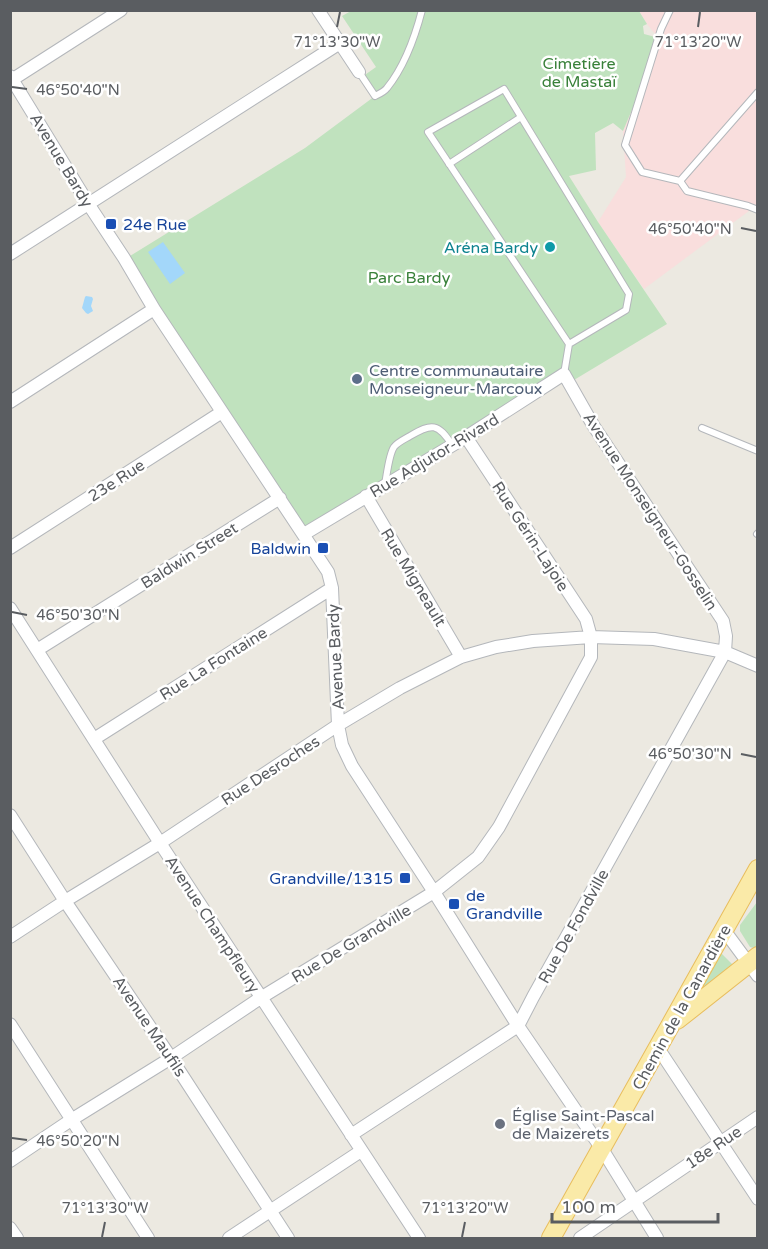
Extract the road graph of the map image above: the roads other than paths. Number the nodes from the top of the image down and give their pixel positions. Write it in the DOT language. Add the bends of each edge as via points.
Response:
graph roads {
  1 [pos="121,10"];
  2 [pos="318,10"];
  3 [pos="422,10"];
  4 [pos="670,10"];
  5 [pos="340,43"];
  6 [pos="359,72"];
  7 [pos="11,79"];
  8 [pos="758,92"];
  9 [pos="521,117"];
  10 [pos="449,164"];
  11 [pos="680,181"];
  12 [pos="89,205"];
  13 [pos="758,210"];
  14 [pos="10,254"];
  15 [pos="154,309"];
  16 [pos="569,344"];
  17 [pos="564,374"];
  18 [pos="10,402"];
  19 [pos="222,412"];
  20 [pos="702,428"];
  21 [pos="466,437"];
  22 [pos="452,445"];
  23 [pos="758,452"];
  24 [pos="384,485"];
  25 [pos="366,496"];
  26 [pos="280,498"];
  27 [pos="304,534"];
  28 [pos="10,548"];
  29 [pos="332,588"];
  30 [pos="10,608"];
  31 [pos="591,637"];
  32 [pos="37,650"];
  33 [pos="725,652"];
  34 [pos="461,657"];
  35 [pos="758,666"];
  36 [pos="338,726"];
  37 [pos="94,739"];
  38 [pos="10,815"];
  39 [pos="160,843"];
  40 [pos="758,869"];
  41 [pos="434,892"];
  42 [pos="65,901"];
  43 [pos="724,930"];
  44 [pos="10,937"];
  45 [pos="755,965"];
  46 [pos="262,997"];
  47 [pos="10,1024"];
  48 [pos="671,1025"];
  49 [pos="518,1026"];
  50 [pos="658,1048"];
  51 [pos="171,1058"];
  52 [pos="758,1117"];
  53 [pos="71,1120"];
  54 [pos="351,1135"];
  55 [pos="720,1142"];
  56 [pos="602,1149"];
  57 [pos="361,1151"];
  58 [pos="10,1161"];
  59 [pos="758,1199"];
  60 [pos="634,1202"];
  61 [pos="270,1211"];
  62 [pos="10,1228"];
  63 [pos="17,1239"];
  64 [pos="148,1239"];
  65 [pos="229,1239"];
  66 [pos="288,1239"];
  67 [pos="418,1239"];
  68 [pos="551,1239"];
  69 [pos="580,1239"];
  70 [pos="657,1239"];
  1 -- 7 [label="street"];
  2 -- 5 [label="street"];
  3 -- 6 [label="lane" via="415,38 386,90 375,96"];
  4 -- 11 [label="lane" via="625,145 642,172"];
  5 -- 6 [label="street"];
  5 -- 12 [label="street"];
  7 -- 12 [label="street, Avenue Bardy"];
  8 -- 11 [label="lane"];
  9 -- 10 [label="lane"];
  9 -- 10 [label="lane" via="504,89 428,132"];
  9 -- 16 [label="lane" via="629,294 626,310"];
  10 -- 16 [label="lane"];
  11 -- 13 [label="lane" via="687,191"];
  12 -- 14 [label="street"];
  12 -- 15 [label="street, Avenue Bardy"];
  15 -- 18 [label="street"];
  15 -- 19 [label="street, Avenue Bardy"];
  16 -- 17 [label="lane"];
  17 -- 21 [label="street, Rue Adjutor-Rivard"];
  17 -- 33 [label="street, Avenue Monseigneur-Gosselin" via="593,425 723,621"];
  19 -- 26 [label="street, Avenue Bardy"];
  19 -- 28 [label="street, 23e Rue"];
  20 -- 23 [label="lane"];
  21 -- 22 [label="street, Rue Adjutor-Rivard"];
  21 -- 31 [label="street, Rue Gérin-Lajoie" via="586,619"];
  22 -- 24 [label="street, Rue Adjutor-Rivard"];
  22 -- 24 [label="lane" via="438,428 431,426 395,445"];
  24 -- 25 [label="street, Rue Adjutor-Rivard"];
  25 -- 27 [label="street, Rue Adjutor-Rivard"];
  25 -- 34 [label="street, Rue Migneault"];
  26 -- 27 [label="street, Avenue Bardy"];
  26 -- 32 [label="street, Baldwin Street"];
  27 -- 29 [label="street, Avenue Bardy" via="328,572"];
  29 -- 36 [label="street, Avenue Bardy"];
  29 -- 37 [label="street, Rue La Fontaine"];
  30 -- 32 [label="street, Avenue Champfleury"];
  31 -- 33 [label="street, Rue Desroches" via="654,639"];
  31 -- 34 [label="street, Rue Desroches" via="533,641"];
  31 -- 41 [label="street, Rue De Grandville" via="591,657 499,827 478,857"];
  32 -- 37 [label="street, Avenue Champfleury"];
  33 -- 35 [label="street, Rue Desroches"];
  33 -- 49 [label="street, Rue De Fondville"];
  34 -- 36 [label="street, Rue Desroches"];
  36 -- 39 [label="street, Rue Desroches"];
  36 -- 41 [label="street, Avenue Bardy" via="352,766"];
  37 -- 39 [label="street, Avenue Champfleury"];
  38 -- 42 [label="street, Avenue Maufils"];
  39 -- 42 [label="street, Rue Desroches"];
  39 -- 46 [label="street, Avenue Champfleury"];
  40 -- 43 [label="main road, Chemin de la Canardière"];
  41 -- 46 [label="street, Rue De Grandville"];
  41 -- 49 [label="street, Avenue Bardy"];
  42 -- 44 [label="street, Rue Desroches"];
  42 -- 51 [label="street, Avenue Maufils"];
  43 -- 45 [label="street"];
  43 -- 48 [label="main road, Chemin de la Canardière"];
  45 -- 48 [label="main road"];
  46 -- 51 [label="street, Rue De Grandville"];
  46 -- 54 [label="street, Avenue Champfleury"];
  47 -- 53 [label="street"];
  48 -- 50 [label="main road, Chemin de la Canardière"];
  49 -- 54 [label="street, Rue De Fondville"];
  49 -- 56 [label="street, Avenue Bardy"];
  50 -- 55 [label="street"];
  50 -- 56 [label="main road, Chemin de la Canardière"];
  51 -- 53 [label="street, Rue De Grandville"];
  51 -- 61 [label="street, Avenue Maufils"];
  52 -- 55 [label="street, 18e Rue"];
  53 -- 58 [label="street, Rue De Grandville"];
  53 -- 64 [label="street"];
  54 -- 57 [label="street, Avenue Champfleury"];
  55 -- 59 [label="street"];
  55 -- 60 [label="street, 18e Rue"];
  56 -- 60 [label="street, Avenue Bardy"];
  56 -- 68 [label="main road, Chemin de la Canardière"];
  57 -- 61 [label="street"];
  57 -- 67 [label="street, Avenue Champfleury"];
  60 -- 69 [label="street, 18e Rue"];
  60 -- 70 [label="street, Avenue Bardy"];
  61 -- 65 [label="street"];
  61 -- 66 [label="street, Avenue Maufils"];
  62 -- 63 [label="street"];
}
